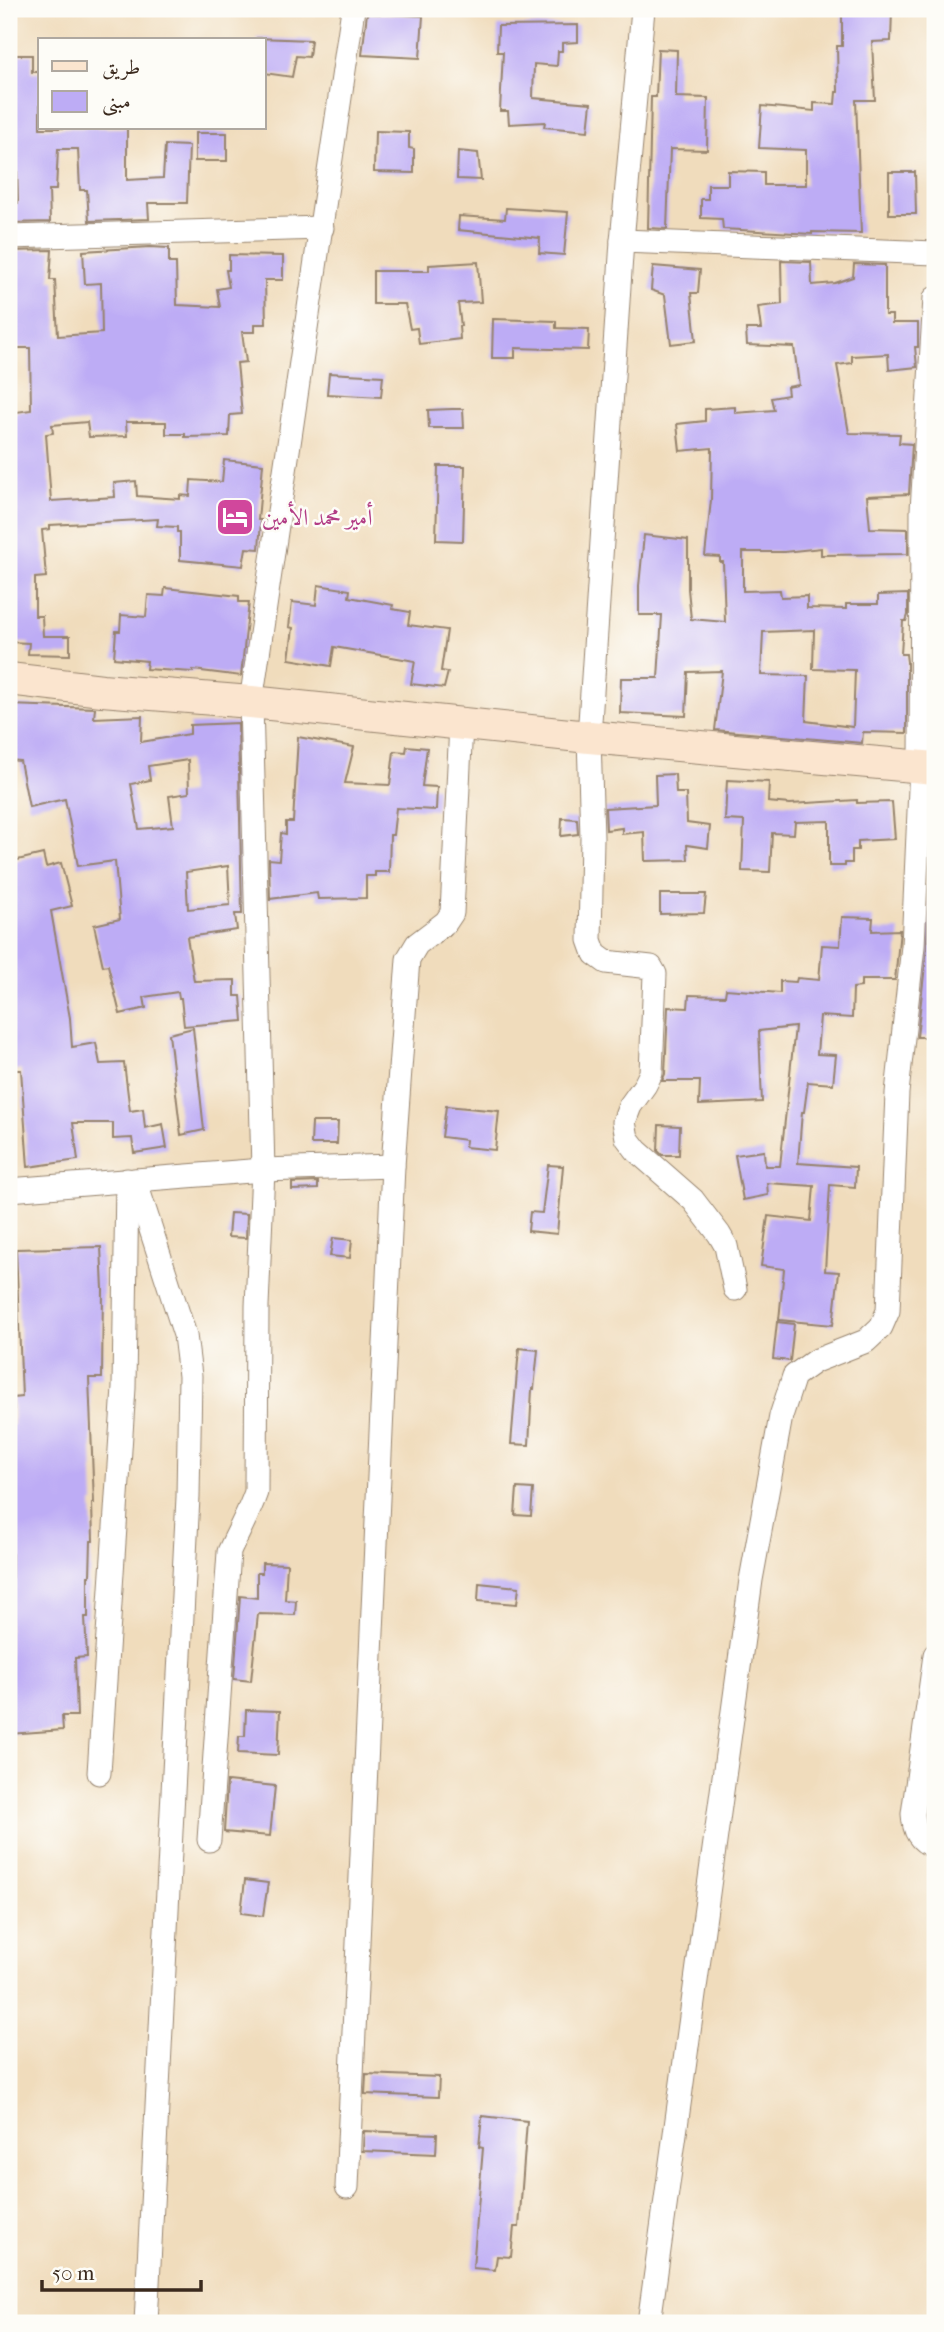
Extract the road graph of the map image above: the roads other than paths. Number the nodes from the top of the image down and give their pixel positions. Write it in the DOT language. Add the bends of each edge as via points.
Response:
graph roads {
  1 [pos="352,9"];
  2 [pos="643,9"];
  3 [pos="322,228"];
  4 [pos="9,237"];
  5 [pos="622,240"];
  6 [pos="935,253"];
  7 [pos="935,298"];
  8 [pos="9,679"];
  9 [pos="251,702"];
  10 [pos="461,723"];
  11 [pos="589,737"];
  12 [pos="928,767"];
  13 [pos="393,1166"];
  14 [pos="263,1170"];
  15 [pos="131,1180"];
  16 [pos="9,1189"];
  17 [pos="735,1289"];
  18 [pos="935,1655"];
  19 [pos="99,1773"];
  20 [pos="209,1840"];
  21 [pos="935,1847"];
  22 [pos="347,2187"];
  23 [pos="146,2323"];
  24 [pos="649,2323"];
  1 -- 3 [label="street"];
  2 -- 5 [label="street"];
  3 -- 4 [label="street"];
  3 -- 9 [label="street"];
  5 -- 6 [label="street"];
  5 -- 11 [label="street"];
  7 -- 12 [label="street" via="922,510"];
  8 -- 9 [label="street"];
  9 -- 10 [label="street"];
  9 -- 14 [label="street"];
  10 -- 11 [label="street"];
  10 -- 13 [label="street" via="452,912 416,944 408,959"];
  11 -- 12 [label="street"];
  11 -- 17 [label="street" via="590,940 595,954 607,962 651,967 655,974 651,1073 627,1114 626,1138 693,1200 719,1234"];
  12 -- 24 [label="street" via="897,1093 888,1311 881,1327 866,1341 815,1360 794,1376 781,1416 751,1580"];
  13 -- 14 [label="street"];
  13 -- 22 [label="street"];
  14 -- 15 [label="street"];
  14 -- 20 [label="street" via="256,1492 229,1552"];
  15 -- 16 [label="street"];
  15 -- 19 [label="street" via="124,1388"];
  15 -- 23 [label="street" via="185,1335 190,1387"];
  18 -- 21 [label="street" via="913,1814 920,1839"];
}
